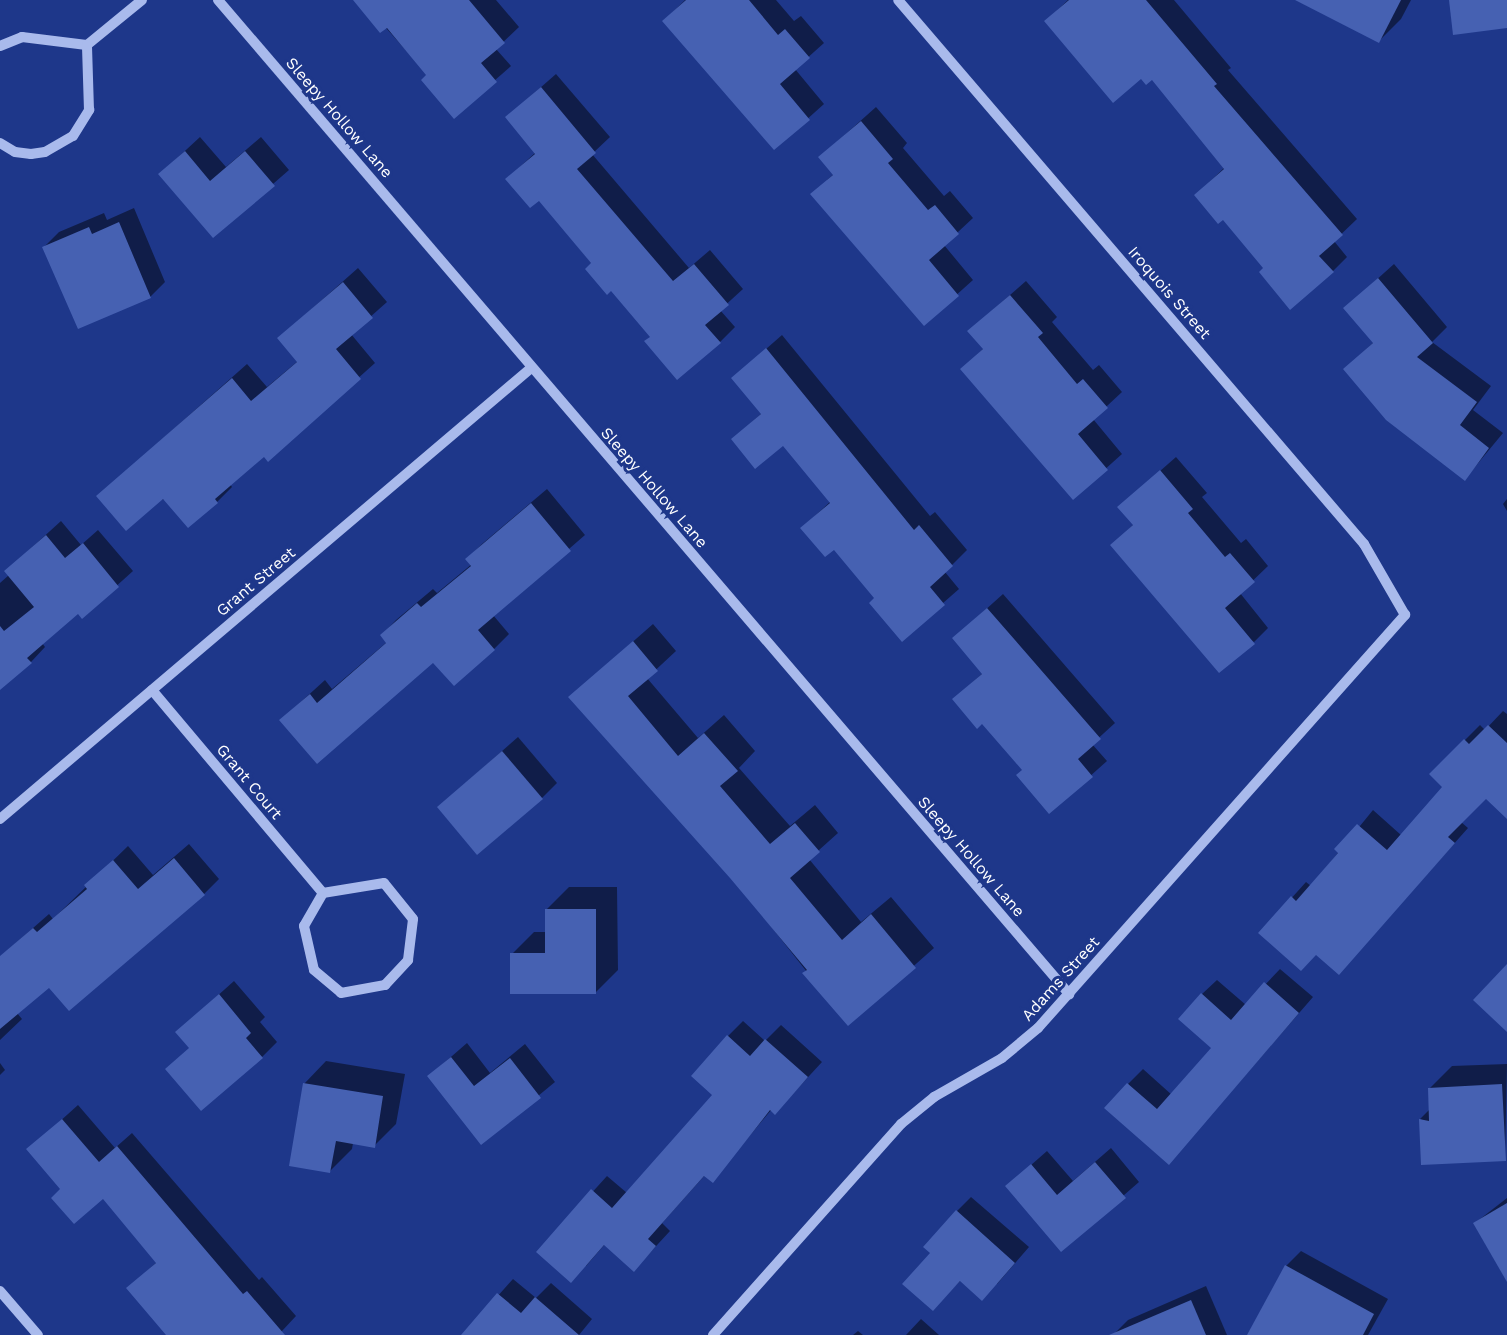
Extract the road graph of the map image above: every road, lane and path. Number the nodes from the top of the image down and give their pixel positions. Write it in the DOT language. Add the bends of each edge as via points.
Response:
graph roads {
  1 [pos="142,0"];
  2 [pos="218,0"];
  3 [pos="898,0"];
  4 [pos="87,45"];
  5 [pos="0,46"];
  6 [pos="0,143"];
  7 [pos="531,368"];
  8 [pos="1405,615"];
  9 [pos="152,690"];
  10 [pos="0,819"];
  11 [pos="323,893"];
  12 [pos="1070,994"];
  13 [pos="0,1291"];
  14 [pos="38,1335"];
  15 [pos="713,1335"];
  1 -- 4 [label="street"];
  2 -- 7 [label="street, Sleepy Hollow Lane"];
  3 -- 8 [label="street, Iroquois Street" via="1364,544"];
  4 -- 5 [label="street" via="22,37"];
  4 -- 6 [label="street" via="88,110 73,136 45,152 31,154 15,152"];
  7 -- 9 [label="street, Grant Street"];
  7 -- 12 [label="street, Sleepy Hollow Lane"];
  8 -- 12 [label="street, Adams Street"];
  9 -- 10 [label="street, Grant Street"];
  9 -- 11 [label="street, Grant Court"];
  11 -- 11 [label="street" via="304,926 314,970 340,993 385,985 408,960 413,919 384,883"];
  12 -- 15 [label="street, Adams Street" via="1002,1058 934,1097 901,1124"];
  13 -- 14 [label="street"];
}
